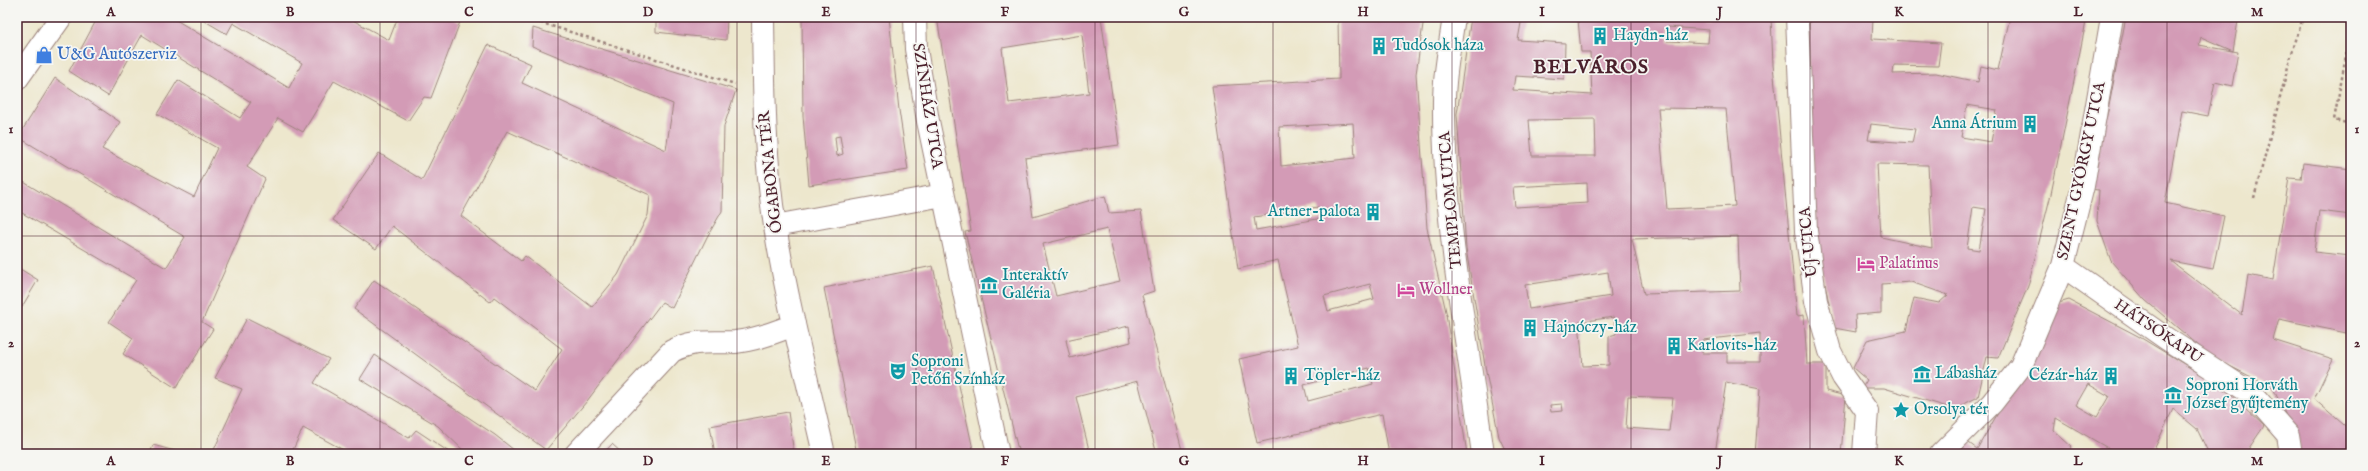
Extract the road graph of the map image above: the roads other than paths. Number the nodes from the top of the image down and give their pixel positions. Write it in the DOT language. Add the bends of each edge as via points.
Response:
graph roads {
  1 [pos="61,17"];
  2 [pos="763,17"];
  3 [pos="915,17"];
  4 [pos="1454,17"];
  5 [pos="1797,17"];
  6 [pos="2112,17"];
  7 [pos="17,79"];
  8 [pos="943,195"];
  9 [pos="775,226"];
  10 [pos="2063,266"];
  11 [pos="794,325"];
  12 [pos="576,454"];
  13 [pos="824,454"];
  14 [pos="998,454"];
  15 [pos="1483,454"];
  16 [pos="1864,454"];
  17 [pos="1941,454"];
  18 [pos="2292,454"];
  1 -- 7 [label="street"];
  2 -- 9 [label="street, ÓGABONA TÉR" via="766,132"];
  3 -- 8 [label="street, SZÍNHÁZ UTCA" via="916,49"];
  4 -- 15 [label="street, TEMPLOM UTCA" via="1444,100 1446,171 1454,248"];
  5 -- 16 [label="street, ÚJ UTCA" via="1806,231 1816,302 1830,351 1846,382 1867,411"];
  6 -- 10 [label="street, SZENT GYÖRGY UTCA" via="2083,186"];
  8 -- 9 [label="street"];
  8 -- 14 [label="street, SZÍNHÁZ UTCA"];
  9 -- 11 [label="street, ÓGABONA TÉR"];
  10 -- 17 [label="street, SZENT GYÖRGY UTCA" via="2021,366 1992,403"];
  10 -- 18 [label="street, HÁTSÓKAPU" via="2167,339 2252,394 2288,435"];
  11 -- 12 [label="street" via="758,338 736,342 685,344 672,351"];
  11 -- 13 [label="street, ÓGABONA TÉR"];
}
